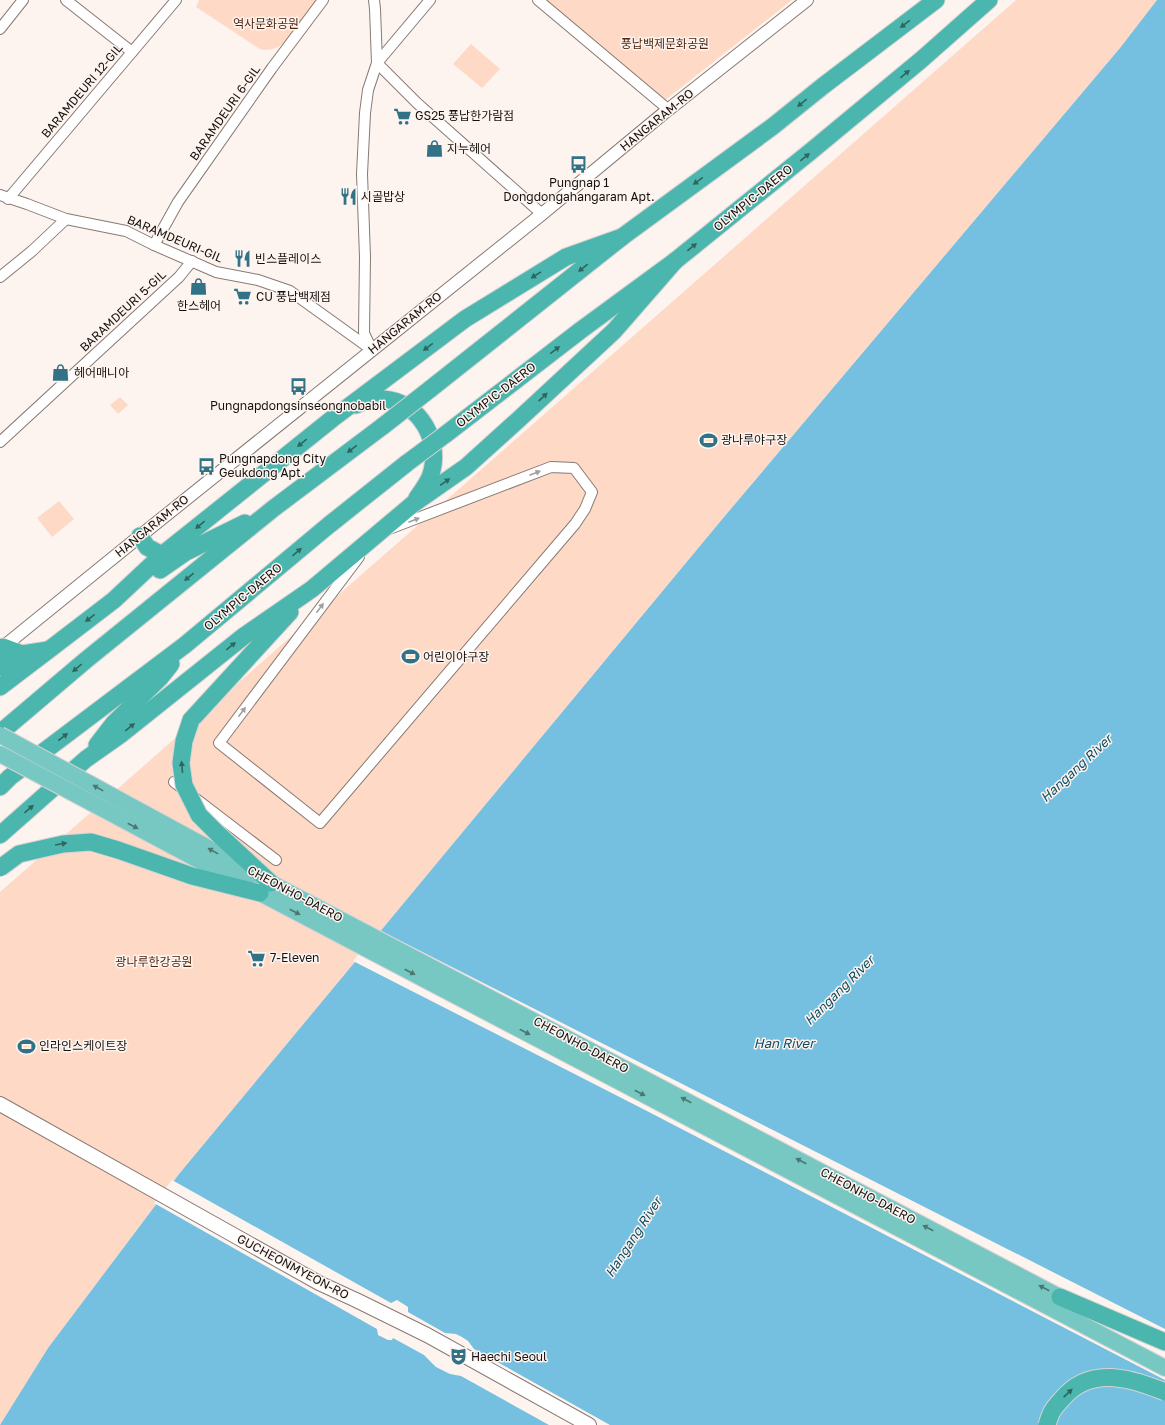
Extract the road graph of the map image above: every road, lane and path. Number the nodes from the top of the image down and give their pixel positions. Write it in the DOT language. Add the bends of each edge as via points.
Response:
graph roads {
  1 [pos="23,0"];
  2 [pos="66,0"];
  3 [pos="176,0"];
  4 [pos="323,0"];
  5 [pos="374,0"];
  6 [pos="430,0"];
  7 [pos="538,0"];
  8 [pos="807,0"];
  9 [pos="936,0"];
  10 [pos="989,0"];
  11 [pos="0,29"];
  12 [pos="132,52"];
  13 [pos="377,64"];
  14 [pos="669,110"];
  15 [pos="4,197"];
  16 [pos="542,214"];
  17 [pos="66,219"];
  18 [pos="622,237"];
  19 [pos="154,245"];
  20 [pos="192,261"];
  21 [pos="675,261"];
  22 [pos="0,277"];
  23 [pos="372,350"];
  24 [pos="332,419"];
  25 [pos="0,442"];
  26 [pos="413,504"];
  27 [pos="274,508"];
  28 [pos="140,536"];
  29 [pos="375,536"];
  30 [pos="162,555"];
  31 [pos="312,589"];
  32 [pos="114,600"];
  33 [pos="185,645"];
  34 [pos="1,646"];
  35 [pos="50,650"];
  36 [pos="22,654"];
  37 [pos="1,665"];
  38 [pos="0,687"];
  39 [pos="0,734"];
  40 [pos="0,754"];
  41 [pos="86,759"];
  42 [pos="174,782"];
  43 [pos="0,787"];
  44 [pos="0,835"];
  45 [pos="276,860"];
  46 [pos="0,868"];
  47 [pos="266,888"];
  48 [pos="0,1104"];
  49 [pos="1060,1297"];
  50 [pos="1165,1342"];
  51 [pos="1165,1351"];
  52 [pos="1165,1368"];
  53 [pos="1165,1392"];
  54 [pos="589,1425"];
  55 [pos="1047,1425"];
  1 -- 11 [label="street"];
  2 -- 12 [label="street"];
  3 -- 12 [label="street, BARAMDEURI 12-GIL"];
  4 -- 19 [label="street, BARAMDEURI 6-GIL" via="178,202"];
  5 -- 13 [label="street"];
  6 -- 13 [label="street"];
  7 -- 14 [label="street"];
  8 -- 14 [label="street, HANGARAM-RO"];
  9 -- 18 [label="highway, one-way" via="772,127"];
  21 -- 10 [label="highway, OLYMPIC-DAERO, one-way" via="933,50"];
  12 -- 15 [label="street, BARAMDEURI 12-GIL"];
  13 -- 16 [label="street"];
  13 -- 23 [label="street" via="368,90 362,174 364,333"];
  14 -- 16 [label="street, HANGARAM-RO"];
  15 -- 17 [label="street, BARAMDEURI-GIL"];
  16 -- 23 [label="street, HANGARAM-RO"];
  17 -- 19 [label="street, BARAMDEURI-GIL" via="126,231"];
  17 -- 22 [label="street"];
  18 -- 24 [label="highway, one-way" via="566,257 466,319"];
  18 -- 27 [label="highway, one-way, bridge" via="383,426"];
  19 -- 20 [label="street, BARAMDEURI-GIL"];
  20 -- 23 [label="street, BARAMDEURI-GIL" via="216,272 258,280 290,292"];
  20 -- 25 [label="street, BARAMDEURI 5-GIL" via="173,282"];
  26 -- 21 [label="highway, one-way" via="466,467 517,421 614,331"];
  33 -- 21 [label="highway, OLYMPIC-DAERO, one-way, bridge" via="408,463"];
  23 -- 28 [label="street, HANGARAM-RO"];
  24 -- 26 [label="highway" via="357,404 382,399 406,406 422,419 431,437 433,463 430,476"];
  24 -- 30 [label="highway, one-way"];
  26 -- 29 [label="highway"];
  27 -- 32 [label="highway" via="186,552"];
  27 -- 39 [label="highway, one-way" via="86,660"];
  28 -- 30 [label="highway" via="147,547"];
  28 -- 34 [label="street, HANGARAM-RO"];
  29 -- 29 [label="street, one-way" via="551,467 574,468 592,492 586,509 575,524 320,823 218,743"];
  29 -- 31 [label="highway"];
  30 -- 32 [label="highway"];
  41 -- 31 [label="highway, one-way" via="244,636"];
  47 -- 31 [label="highway, one-way, bridge" via="199,815 184,785 181,763 184,741 191,720"];
  32 -- 35 [label="highway, one-way"];
  33 -- 41 [label="highway" via="160,678 114,723"];
  43 -- 33 [label="highway, OLYMPIC-DAERO, one-way"];
  34 -- 36 [label="highway"];
  34 -- 37 [label="highway"];
  35 -- 36 [label="highway"];
  35 -- 38 [label="highway"];
  36 -- 37 [label="highway"];
  47 -- 39 [label="main road, CHEONHO-DAERO, one-way, bridge"];
  40 -- 47 [label="main road, CHEONHO-DAERO, one-way, bridge"];
  44 -- 41 [label="highway, one-way"];
  42 -- 45 [label="street"];
  46 -- 47 [label="highway, one-way, bridge" via="19,854 63,844 91,842 192,876"];
  49 -- 47 [label="main road, CHEONHO-DAERO, one-way"];
  47 -- 52 [label="main road, CHEONHO-DAERO, one-way"];
  48 -- 54 [label="main road, GUCHEONMYEON-RO" via="319,1283 428,1334"];
  49 -- 50 [label="highway"];
  49 -- 51 [label="main road, CHEONHO-DAERO"];
  55 -- 53 [label="highway, one-way, bridge" via="1050,1413 1069,1391 1091,1378 1117,1377"];
}
